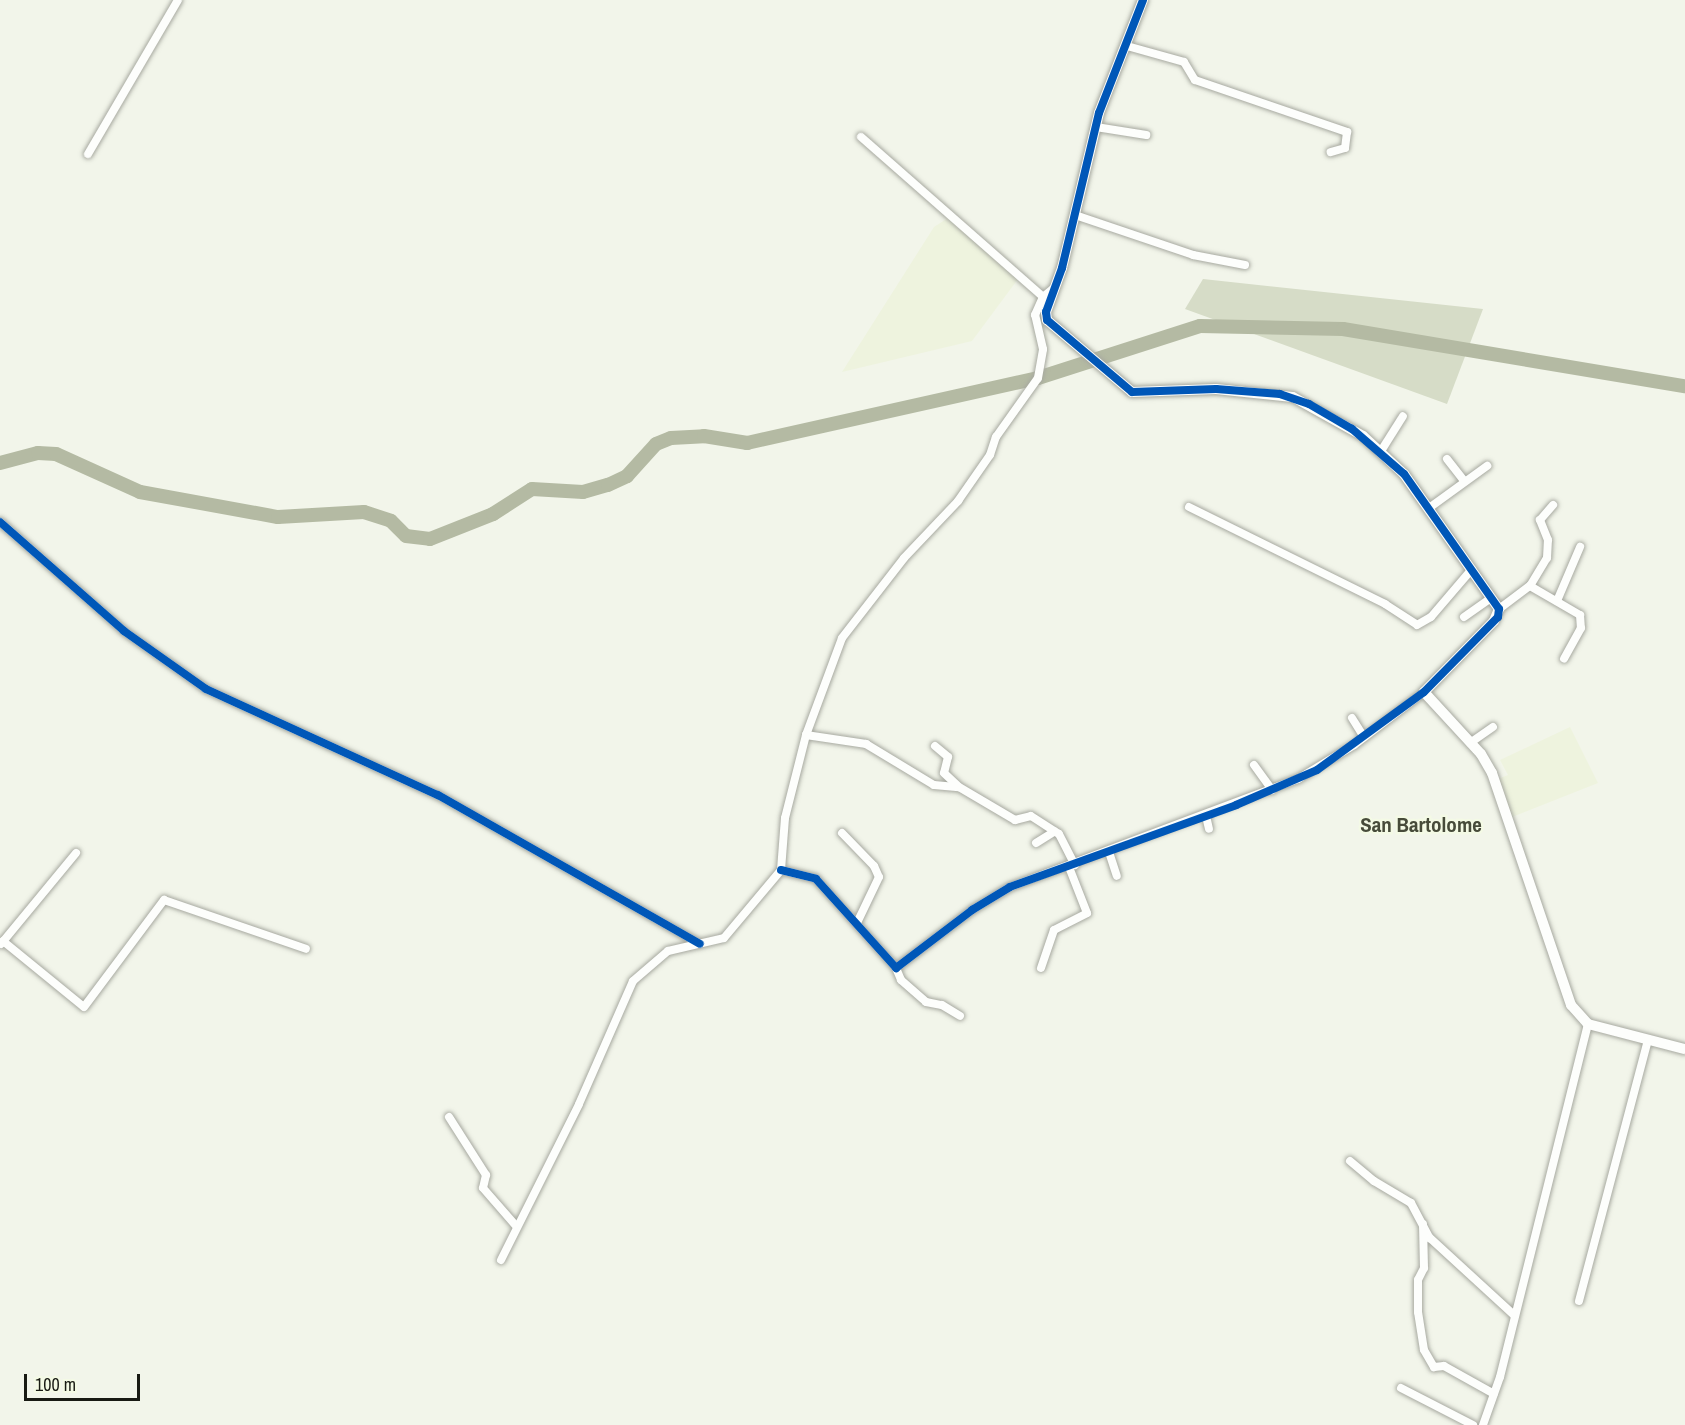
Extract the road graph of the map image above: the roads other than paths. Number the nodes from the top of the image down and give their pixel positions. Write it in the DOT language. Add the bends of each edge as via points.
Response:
graph roads {
  1 [pos="178,0"];
  2 [pos="1143,0"];
  3 [pos="1127,46"];
  4 [pos="1096,127"];
  5 [pos="1146,135"];
  6 [pos="861,138"];
  7 [pos="1331,152"];
  8 [pos="88,154"];
  9 [pos="1075,215"];
  10 [pos="1245,265"];
  11 [pos="1056,286"];
  12 [pos="1043,297"];
  13 [pos="1403,416"];
  14 [pos="1381,451"];
  15 [pos="1447,459"];
  16 [pos="1487,466"];
  17 [pos="1464,481"];
  18 [pos="1553,505"];
  19 [pos="1189,507"];
  20 [pos="1429,508"];
  21 [pos="0,522"];
  22 [pos="1580,547"];
  23 [pos="1472,569"];
  24 [pos="1530,586"];
  25 [pos="1491,598"];
  26 [pos="1557,602"];
  27 [pos="1499,609"];
  28 [pos="1464,617"];
  29 [pos="1564,659"];
  30 [pos="1424,692"];
  31 [pos="1352,718"];
  32 [pos="1493,727"];
  33 [pos="806,735"];
  34 [pos="1364,737"];
  35 [pos="1470,743"];
  36 [pos="935,746"];
  37 [pos="1254,765"];
  38 [pos="959,787"];
  39 [pos="1272,790"];
  40 [pos="1206,816"];
  41 [pos="1209,829"];
  42 [pos="1055,831"];
  43 [pos="842,833"];
  44 [pos="1036,843"];
  45 [pos="1109,852"];
  46 [pos="76,853"];
  47 [pos="1072,866"];
  48 [pos="781,870"];
  49 [pos="1118,876"];
  50 [pos="857,923"];
  51 [pos="2,943"];
  52 [pos="700,944"];
  53 [pos="306,949"];
  54 [pos="896,968"];
  55 [pos="1041,968"];
  56 [pos="960,1016"];
  57 [pos="1588,1024"];
  58 [pos="1648,1039"];
  59 [pos="1685,1048"];
  60 [pos="449,1117"];
  61 [pos="1350,1161"];
  62 [pos="1424,1222"];
  63 [pos="516,1226"];
  64 [pos="501,1260"];
  65 [pos="1579,1301"];
  66 [pos="1515,1316"];
  67 [pos="1401,1388"];
  68 [pos="1494,1394"];
  69 [pos="1473,1425"];
  70 [pos="1483,1425"];
  1 -- 8 [label="street"];
  2 -- 3 [label="street"];
  3 -- 4 [label="street"];
  3 -- 7 [label="street" via="1184,62 1195,80 1347,132 1345,148"];
  4 -- 5 [label="street"];
  4 -- 9 [label="street"];
  6 -- 12 [label="street"];
  9 -- 10 [label="street" via="1167,247"];
  9 -- 11 [label="street"];
  11 -- 12 [label="street"];
  11 -- 14 [label="street" via="1046,312 1052,325 1129,391 1225,389 1287,396 1322,410"];
  12 -- 33 [label="street" via="1035,315 1043,349 1038,378 999,432 990,455 958,501 904,558 842,638"];
  13 -- 14 [label="street"];
  14 -- 20 [label="street"];
  15 -- 17 [label="street"];
  16 -- 17 [label="street"];
  17 -- 20 [label="street"];
  18 -- 24 [label="street" via="1540,520 1548,540 1547,558"];
  19 -- 23 [label="street" via="1385,604 1419,625 1431,617"];
  20 -- 23 [label="street"];
  21 -- 52 [label="street" via="139,642 206,689 438,795"];
  22 -- 26 [label="street"];
  23 -- 25 [label="street"];
  24 -- 26 [label="street"];
  24 -- 27 [label="street"];
  25 -- 27 [label="street"];
  25 -- 28 [label="street"];
  26 -- 29 [label="street" via="1582,619"];
  27 -- 30 [label="street" via="1494,621"];
  30 -- 34 [label="street"];
  30 -- 35 [label="street"];
  31 -- 34 [label="street"];
  32 -- 35 [label="street"];
  33 -- 38 [label="street" via="866,744 936,785"];
  33 -- 48 [label="street" via="785,818"];
  34 -- 39 [label="street" via="1317,770"];
  35 -- 57 [label="street" via="1496,782 1567,996 1575,1012"];
  36 -- 38 [label="street" via="948,757 944,773"];
  37 -- 39 [label="street"];
  38 -- 42 [label="street" via="1015,820 1029,816"];
  39 -- 40 [label="street"];
  40 -- 41 [label="street"];
  40 -- 45 [label="street"];
  42 -- 44 [label="street"];
  42 -- 47 [label="street"];
  43 -- 50 [label="street" via="874,866 879,877"];
  45 -- 47 [label="street"];
  45 -- 49 [label="street"];
  46 -- 51 [label="street"];
  47 -- 54 [label="street" via="1010,887 972,910"];
  47 -- 55 [label="street" via="1087,913 1054,930"];
  48 -- 50 [label="street" via="816,879"];
  48 -- 52 [label="street" via="724,938"];
  50 -- 54 [label="street"];
  51 -- 53 [label="street" via="84,1007 164,900"];
  52 -- 63 [label="street" via="668,951 633,981 579,1104"];
  54 -- 56 [label="street" via="901,980 926,1002 942,1005"];
  57 -- 58 [label="street"];
  57 -- 66 [label="street"];
  58 -- 59 [label="street"];
  58 -- 65 [label="street"];
  60 -- 63 [label="street" via="486,1175 483,1188"];
  61 -- 62 [label="street" via="1411,1203"];
  62 -- 66 [label="street" via="1439,1248"];
  62 -- 68 [label="street" via="1424,1268 1418,1280 1424,1350 1434,1367 1444,1366"];
  63 -- 64 [label="street"];
  66 -- 68 [label="street"];
  67 -- 69 [label="street"];
  68 -- 70 [label="street"];
}
